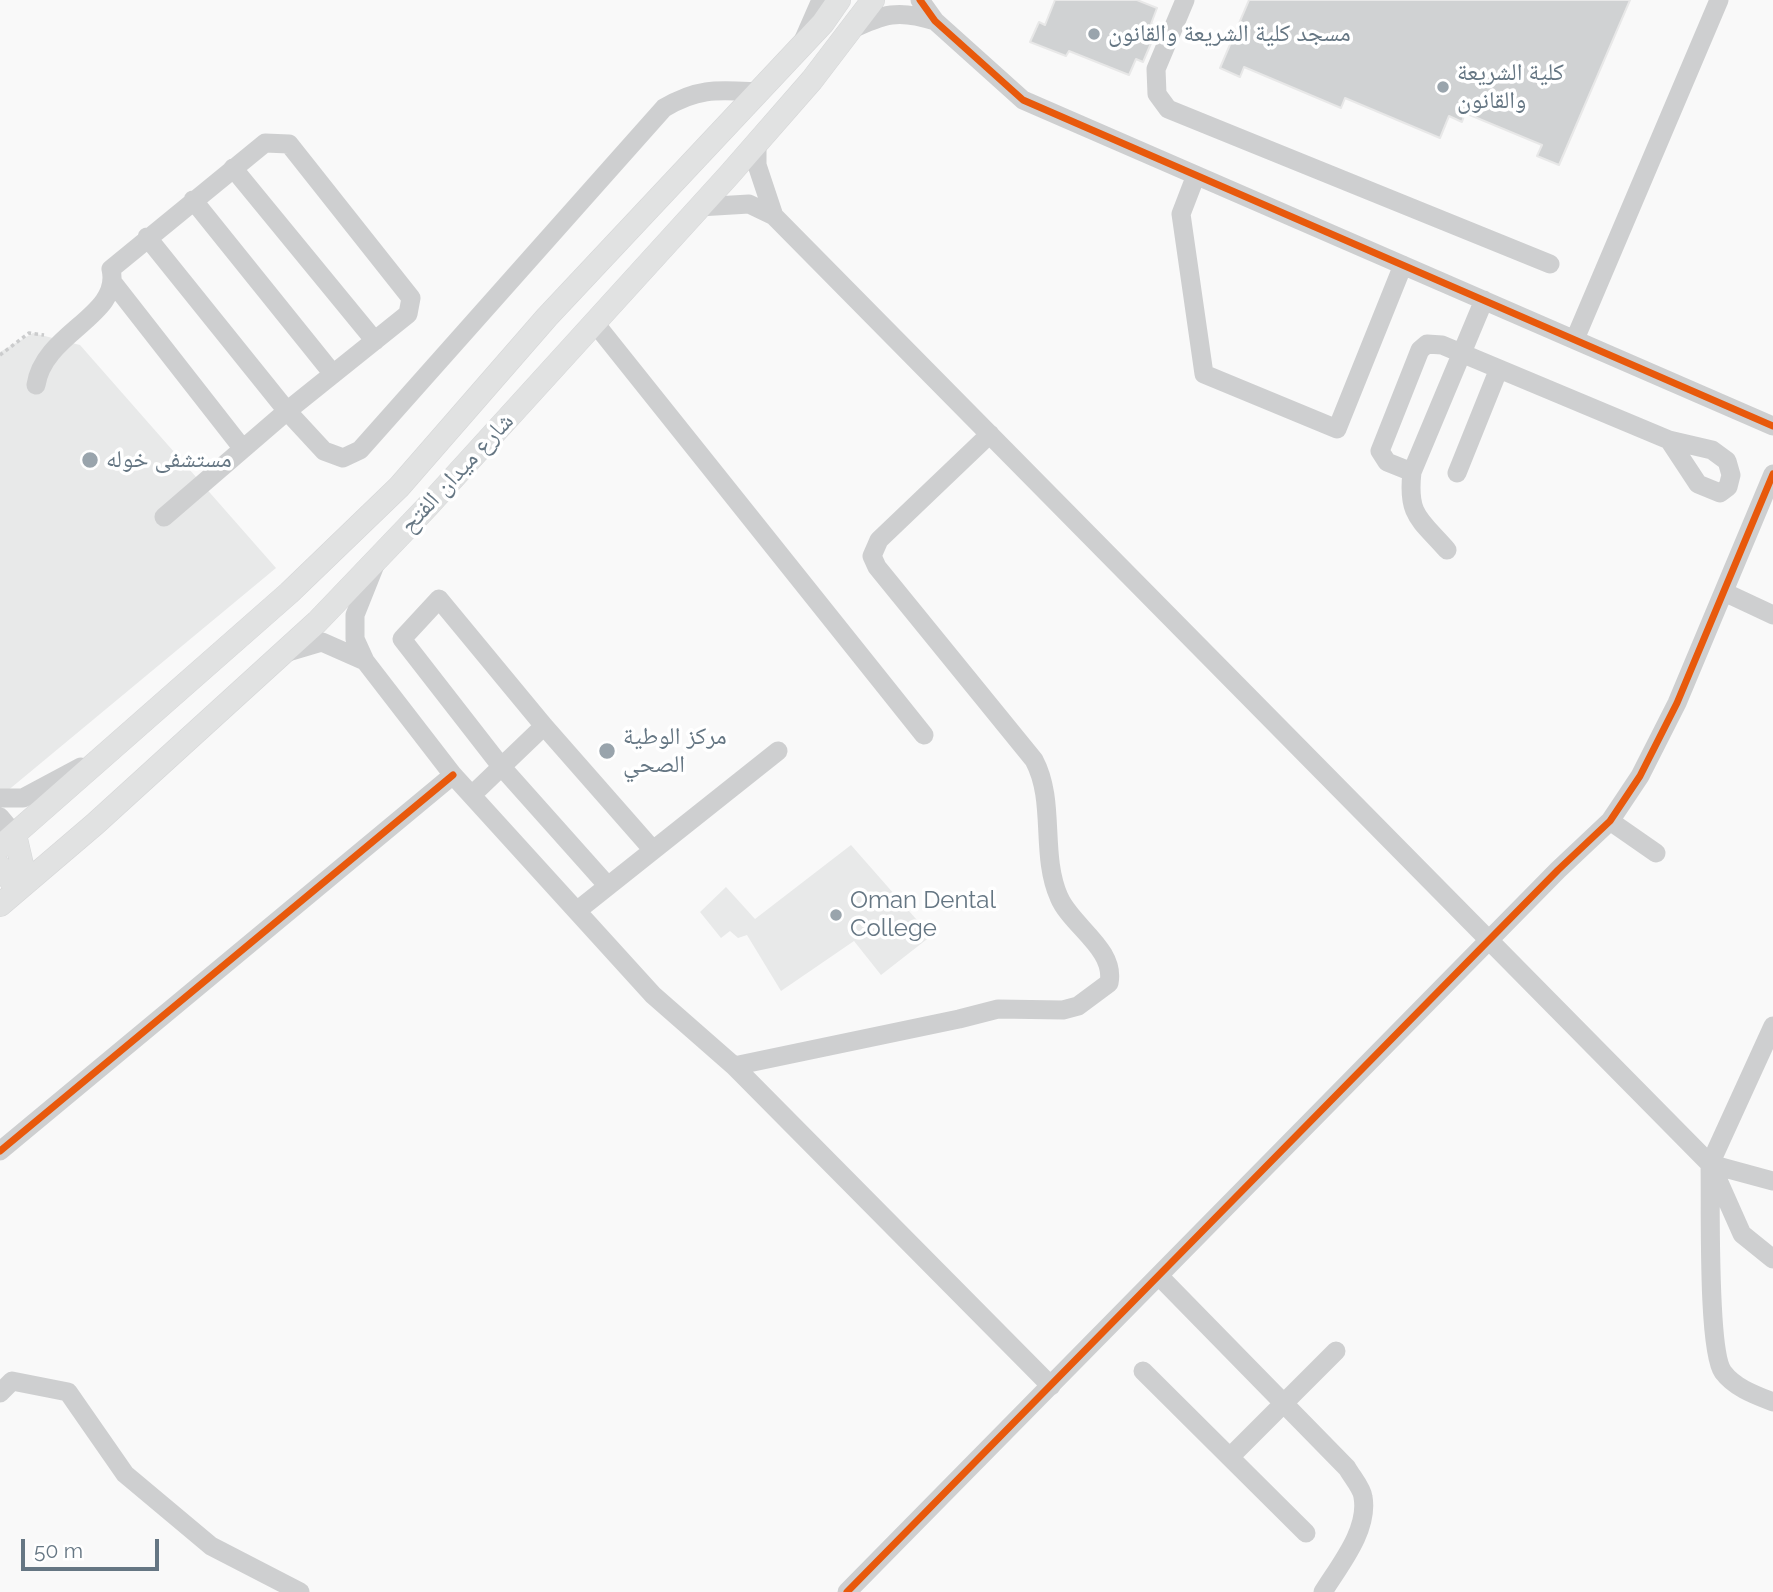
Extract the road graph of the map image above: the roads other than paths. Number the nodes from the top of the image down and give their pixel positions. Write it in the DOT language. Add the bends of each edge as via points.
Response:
graph roads {
  1 [pos="821,0"];
  2 [pos="839,0"];
  3 [pos="873,0"];
  4 [pos="920,0"];
  5 [pos="1185,0"];
  6 [pos="1719,0"];
  7 [pos="935,21"];
  8 [pos="850,30"];
  9 [pos="801,47"];
  10 [pos="758,92"];
  11 [pos="757,143"];
  12 [pos="233,168"];
  13 [pos="1196,175"];
  14 [pos="193,200"];
  15 [pos="699,207"];
  16 [pos="774,216"];
  17 [pos="147,237"];
  18 [pos="1550,264"];
  19 [pos="1403,265"];
  20 [pos="114,284"];
  21 [pos="1485,300"];
  22 [pos="594,322"];
  23 [pos="1575,339"];
  24 [pos="375,341"];
  25 [pos="1462,356"];
  26 [pos="1498,371"];
  27 [pos="333,374"];
  28 [pos="36,385"];
  29 [pos="287,411"];
  30 [pos="1773,426"];
  31 [pos="990,434"];
  32 [pos="1670,440"];
  33 [pos="243,449"];
  34 [pos="1412,472"];
  35 [pos="1457,473"];
  36 [pos="1773,474"];
  37 [pos="164,517"];
  38 [pos="1447,550"];
  39 [pos="379,557"];
  40 [pos="1724,592"];
  41 [pos="1773,615"];
  42 [pos="281,655"];
  43 [pos="365,661"];
  44 [pos="544,726"];
  45 [pos="924,735"];
  46 [pos="778,751"];
  47 [pos="107,754"];
  48 [pos="500,765"];
  49 [pos="453,775"];
  50 [pos="472,795"];
  51 [pos="0,798"];
  52 [pos="0,817"];
  53 [pos="1610,821"];
  54 [pos="8,841"];
  55 [pos="652,849"];
  56 [pos="1656,853"];
  57 [pos="7,863"];
  58 [pos="45,869"];
  59 [pos="607,885"];
  60 [pos="18,889"];
  61 [pos="0,905"];
  62 [pos="578,910"];
  63 [pos="1490,940"];
  64 [pos="1773,1026"];
  65 [pos="734,1066"];
  66 [pos="0,1151"];
  67 [pos="1710,1164"];
  68 [pos="1773,1181"];
  69 [pos="1773,1259"];
  70 [pos="1159,1276"];
  71 [pos="1336,1351"];
  72 [pos="1143,1371"];
  73 [pos="1051,1386"];
  74 [pos="0,1393"];
  75 [pos="1773,1402"];
  76 [pos="1285,1405"];
  77 [pos="1230,1457"];
  78 [pos="1306,1533"];
  79 [pos="300,1592"];
  80 [pos="847,1592"];
  81 [pos="1324,1592"];
  1 -- 9 [label="street"];
  2 -- 9 [label="main road, شارع ميدان الفتح"];
  3 -- 8 [label="main road, شارع ميدان الفتح"];
  4 -- 7 [label="street"];
  5 -- 18 [label="street" via="1156,69 1157,94 1168,109"];
  6 -- 23 [label="street"];
  7 -- 8 [label="street" via="899,12"];
  7 -- 13 [label="street" via="1023,100"];
  8 -- 11 [label="main road, شارع ميدان الفتح"];
  9 -- 10 [label="main road, شارع ميدان الفتح"];
  10 -- 29 [label="street" via="713,89 686,95 664,108 360,450 343,458 324,451"];
  10 -- 47 [label="main road, شارع ميدان الفتح" via="547,317 399,487 289,593"];
  11 -- 15 [label="main road, شارع ميدان الفتح"];
  11 -- 16 [label="street" via="758,165"];
  12 -- 14 [label="street"];
  12 -- 24 [label="street"];
  12 -- 24 [label="street" via="265,143 289,144 411,298 408,314"];
  13 -- 19 [label="street"];
  13 -- 19 [label="street" via="1181,214 1204,373 1337,429"];
  14 -- 17 [label="street"];
  14 -- 27 [label="street"];
  15 -- 16 [label="street" via="749,204"];
  15 -- 22 [label="main road, شارع ميدان الفتح"];
  16 -- 31 [label="street"];
  17 -- 20 [label="street" via="111,269"];
  17 -- 29 [label="street"];
  19 -- 21 [label="street"];
  20 -- 28 [label="street" via="108,299 59,342 38,371"];
  20 -- 33 [label="street"];
  21 -- 23 [label="street"];
  21 -- 25 [label="street"];
  22 -- 39 [label="main road, شارع ميدان الفتح"];
  22 -- 45 [label="street"];
  23 -- 30 [label="street"];
  24 -- 27 [label="street"];
  25 -- 26 [label="street"];
  25 -- 34 [label="street"];
  25 -- 34 [label="street" via="1442,345 1427,344 1420,349 1380,452 1387,462"];
  26 -- 32 [label="street"];
  26 -- 35 [label="street"];
  27 -- 29 [label="street"];
  29 -- 33 [label="street"];
  31 -- 63 [label="street"];
  31 -- 65 [label="street" via="879,540 872,556 877,568 1034,760 1041,774 1054,884 1060,901 1105,957 1112,970 1109,983 1078,1006 1063,1010 981,1012"];
  33 -- 37 [label="street"];
  34 -- 38 [label="street" via="1409,496 1413,511"];
  36 -- 40 [label="street"];
  39 -- 42 [label="main road, شارع ميدان الفتح"];
  39 -- 43 [label="street" via="355,615 355,639"];
  40 -- 41 [label="street"];
  40 -- 53 [label="street" via="1677,703 1640,776"];
  42 -- 43 [label="street" via="322,642"];
  42 -- 58 [label="main road, شارع ميدان الفتح"];
  43 -- 49 [label="street"];
  44 -- 48 [label="street"];
  44 -- 48 [label="street" via="439,598 402,639"];
  44 -- 55 [label="street"];
  46 -- 55 [label="street"];
  47 -- 51 [label="street" via="41,792"];
  47 -- 54 [label="main road, شارع ميدان الفتح"];
  48 -- 50 [label="street"];
  48 -- 59 [label="street"];
  49 -- 50 [label="street"];
  49 -- 66 [label="street"];
  50 -- 62 [label="street"];
  52 -- 54 [label="street"];
  53 -- 56 [label="street"];
  53 -- 63 [label="street"];
  54 -- 57 [label="main road"];
  54 -- 58 [label="main road"];
  55 -- 59 [label="street"];
  57 -- 58 [label="main road"];
  57 -- 60 [label="main road"];
  58 -- 60 [label="main road, شارع ميدان الفتح"];
  59 -- 62 [label="street"];
  60 -- 61 [label="main road, شارع ميدان الفتح"];
  62 -- 65 [label="street" via="653,995"];
  63 -- 67 [label="street"];
  63 -- 70 [label="street"];
  64 -- 67 [label="street"];
  65 -- 73 [label="street"];
  67 -- 68 [label="street"];
  67 -- 69 [label="street" via="1742,1234"];
  67 -- 75 [label="street" via="1714,1338 1721,1371 1740,1388"];
  70 -- 73 [label="street"];
  70 -- 76 [label="street"];
  71 -- 76 [label="street"];
  72 -- 77 [label="street"];
  73 -- 80 [label="street"];
  74 -- 79 [label="street" via="12,1381 68,1392 125,1474 211,1546"];
  76 -- 77 [label="street"];
  76 -- 81 [label="street" via="1347,1468 1363,1495 1363,1517"];
  77 -- 78 [label="street"];
}
